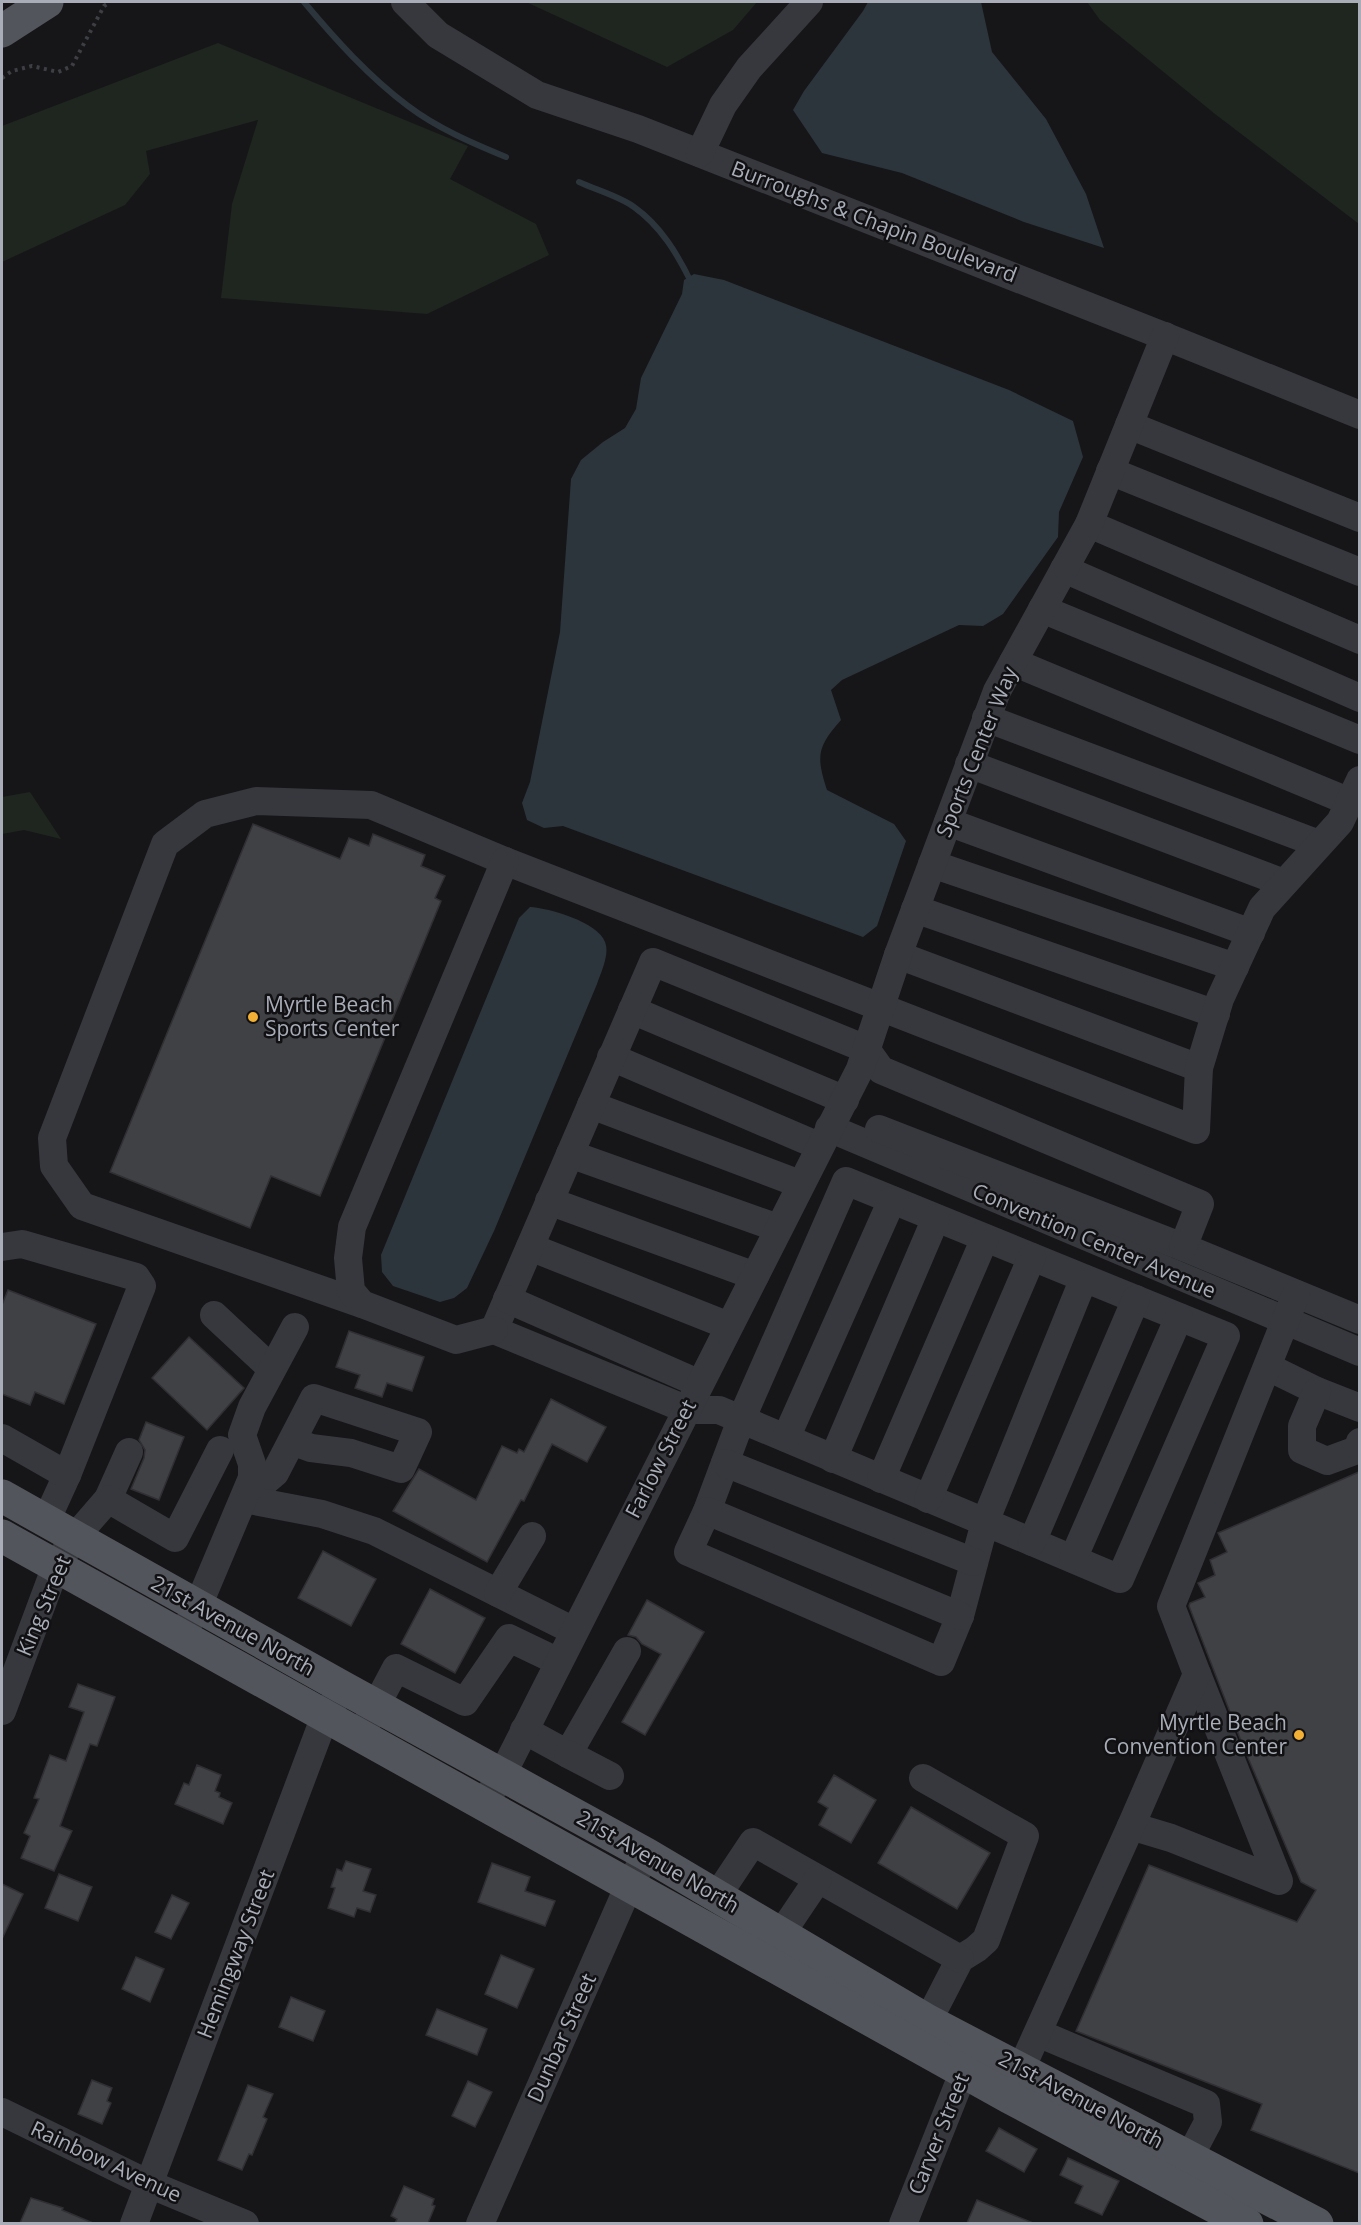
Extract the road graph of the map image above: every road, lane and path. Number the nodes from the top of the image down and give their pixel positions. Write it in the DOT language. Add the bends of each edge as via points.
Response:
graph roads {
  1 [pos="47,2"];
  2 [pos="110,2"];
  3 [pos="405,2"];
  4 [pos="809,2"];
  5 [pos="2,31"];
  6 [pos="2,78"];
  7 [pos="700,153"];
  8 [pos="1165,336"];
  9 [pos="1359,415"];
  10 [pos="1129,425"];
  11 [pos="1110,471"];
  12 [pos="1359,518"];
  13 [pos="1089,524"];
  14 [pos="1064,569"];
  15 [pos="1359,572"];
  16 [pos="1042,609"];
  17 [pos="1359,640"];
  18 [pos="1013,662"];
  19 [pos="1359,698"];
  20 [pos="986,718"];
  21 [pos="1359,740"];
  22 [pos="969,764"];
  23 [pos="1354,791"];
  24 [pos="948,822"];
  25 [pos="1319,844"];
  26 [pos="505,861"];
  27 [pos="932,864"];
  28 [pos="1284,883"];
  29 [pos="915,909"];
  30 [pos="1251,933"];
  31 [pos="898,955"];
  32 [pos="1235,967"];
  33 [pos="879,1008"];
  34 [pos="632,1010"];
  35 [pos="1216,1014"];
  36 [pos="866,1049"];
  37 [pos="611,1058"];
  38 [pos="1199,1068"];
  39 [pos="591,1105"];
  40 [pos="833,1121"];
  41 [pos="570,1154"];
  42 [pos="800,1184"];
  43 [pos="892,1200"];
  44 [pos="549,1201"];
  45 [pos="936,1218"];
  46 [pos="778,1228"];
  47 [pos="985,1238"];
  48 [pos="2,1247"];
  49 [pos="530,1247"];
  50 [pos="1182,1247"];
  51 [pos="1032,1257"];
  52 [pos="755,1276"];
  53 [pos="1084,1278"];
  54 [pos="1296,1294"];
  55 [pos="507,1299"];
  56 [pos="1136,1299"];
  57 [pos="362,1304"];
  58 [pos="214,1315"];
  59 [pos="1179,1317"];
  60 [pos="1359,1320"];
  61 [pos="1286,1323"];
  62 [pos="729,1326"];
  63 [pos="295,1327"];
  64 [pos="494,1330"];
  65 [pos="1359,1352"];
  66 [pos="1268,1366"];
  67 [pos="272,1369"];
  68 [pos="698,1383"];
  69 [pos="1317,1391"];
  70 [pos="1359,1408"];
  71 [pos="688,1410"];
  72 [pos="741,1420"];
  73 [pos="2,1438"];
  74 [pos="786,1438"];
  75 [pos="292,1442"];
  76 [pos="1359,1442"];
  77 [pos="220,1450"];
  78 [pos="129,1452"];
  79 [pos="833,1459"];
  80 [pos="725,1463"];
  81 [pos="67,1475"];
  82 [pos="881,1479"];
  83 [pos="2,1496"];
  84 [pos="928,1498"];
  85 [pos="108,1499"];
  86 [pos="244,1499"];
  87 [pos="706,1511"];
  88 [pos="46,1521"];
  89 [pos="985,1522"];
  90 [pos="2,1536"];
  91 [pos="532,1536"];
  92 [pos="75,1537"];
  93 [pos="1032,1542"];
  94 [pos="1073,1559"];
  95 [pos="974,1562"];
  96 [pos="56,1566"];
  97 [pos="498,1593"];
  98 [pos="198,1606"];
  99 [pos="960,1616"];
  100 [pos="574,1631"];
  101 [pos="181,1636"];
  102 [pos="627,1651"];
  103 [pos="559,1662"];
  104 [pos="1197,1674"];
  105 [pos="342,1687"];
  106 [pos="376,1706"];
  107 [pos="2,1710"];
  108 [pos="325,1716"];
  109 [pos="524,1730"];
  110 [pos="360,1736"];
  111 [pos="568,1754"];
  112 [pos="502,1775"];
  113 [pos="610,1776"];
  114 [pos="923,1778"];
  115 [pos="483,1804"];
  116 [pos="1131,1826"];
  117 [pos="646,1854"];
  118 [pos="818,1879"];
  119 [pos="629,1885"];
  120 [pos="717,1896"];
  121 [pos="781,1934"];
  122 [pos="960,1959"];
  123 [pos="928,2020"];
  124 [pos="1038,2032"];
  125 [pos="969,2058"];
  126 [pos="1015,2082"];
  127 [pos="2,2112"];
  128 [pos="1182,2170"];
  129 [pos="149,2184"];
  130 [pos="134,2223"];
  131 [pos="245,2223"];
  132 [pos="480,2223"];
  133 [pos="903,2223"];
  134 [pos="1247,2223"];
  135 [pos="1317,2223"];
  1 -- 5 [label="main road"];
  2 -- 6 [label="path" via="104,6 72,66 58,72 32,66"];
  3 -- 7 [label="street, Burroughs & Chapin Boulevard" via="438,35 537,95"];
  4 -- 7 [label="street" via="749,68 723,105"];
  7 -- 8 [label="street, Burroughs & Chapin Boulevard"];
  8 -- 9 [label="street, Burroughs & Chapin Boulevard"];
  8 -- 10 [label="street, Sports Center Way"];
  10 -- 11 [label="street, Sports Center Way"];
  10 -- 12 [label="street"];
  11 -- 13 [label="street, Sports Center Way"];
  11 -- 15 [label="street"];
  13 -- 14 [label="street, Sports Center Way"];
  13 -- 17 [label="street"];
  14 -- 16 [label="street, Sports Center Way"];
  14 -- 19 [label="street"];
  16 -- 18 [label="street, Sports Center Way"];
  16 -- 21 [label="street"];
  18 -- 20 [label="street, Sports Center Way"];
  18 -- 23 [label="street"];
  20 -- 22 [label="street, Sports Center Way"];
  20 -- 25 [label="street"];
  22 -- 24 [label="street, Sports Center Way"];
  22 -- 28 [label="street"];
  23 -- 25 [label="street" via="1340,822"];
  24 -- 27 [label="street, Sports Center Way"];
  24 -- 30 [label="street"];
  25 -- 28 [label="street"];
  26 -- 33 [label="street"];
  26 -- 57 [label="street" via="352,1227 348,1258 351,1291"];
  26 -- 57 [label="street" via="371,805 256,801 205,814 165,844 52,1138 54,1166 82,1206"];
  27 -- 29 [label="street, Sports Center Way"];
  27 -- 32 [label="street"];
  28 -- 30 [label="street" via="1262,908"];
  29 -- 31 [label="street, Sports Center Way"];
  29 -- 35 [label="street"];
  30 -- 32 [label="street"];
  31 -- 33 [label="street, Sports Center Way"];
  31 -- 38 [label="street"];
  32 -- 35 [label="street"];
  33 -- 36 [label="street, Sports Center Way"];
  33 -- 38 [label="street" via="1196,1130"];
  34 -- 36 [label="street" via="653,962"];
  34 -- 37 [label="street"];
  34 -- 40 [label="street"];
  35 -- 38 [label="street"];
  36 -- 40 [label="street, Sports Center Way"];
  36 -- 50 [label="street" via="881,1070 1200,1204"];
  37 -- 39 [label="street"];
  37 -- 40 [label="street"];
  39 -- 41 [label="street"];
  39 -- 42 [label="street"];
  40 -- 42 [label="street, Farlow Street"];
  40 -- 50 [label="street, Convention Center Avenue"];
  40 -- 61 [label="street, Convention Center Avenue"];
  41 -- 44 [label="street"];
  41 -- 46 [label="street"];
  42 -- 46 [label="street, Farlow Street"];
  43 -- 45 [label="street"];
  43 -- 72 [label="street" via="846,1182"];
  43 -- 74 [label="street"];
  44 -- 49 [label="street"];
  44 -- 52 [label="street"];
  45 -- 47 [label="street"];
  45 -- 79 [label="street"];
  46 -- 52 [label="street, Farlow Street"];
  47 -- 51 [label="street"];
  47 -- 82 [label="street"];
  48 -- 81 [label="street" via="22,1244 136,1277 142,1286"];
  49 -- 55 [label="street"];
  49 -- 62 [label="street"];
  50 -- 54 [label="street, Convention Center Avenue"];
  51 -- 53 [label="street"];
  51 -- 84 [label="street"];
  52 -- 62 [label="street, Farlow Street"];
  53 -- 56 [label="street"];
  53 -- 89 [label="street"];
  54 -- 60 [label="street, Convention Center Avenue"];
  54 -- 61 [label="street"];
  55 -- 64 [label="street"];
  55 -- 68 [label="street"];
  56 -- 59 [label="street"];
  56 -- 93 [label="street"];
  57 -- 64 [label="street" via="456,1340"];
  58 -- 67 [label="street"];
  59 -- 94 [label="street"];
  59 -- 94 [label="street" via="1226,1336 1120,1579"];
  61 -- 65 [label="street, Convention Center Avenue"];
  61 -- 66 [label="street"];
  62 -- 68 [label="street, Farlow Street"];
  63 -- 67 [label="street"];
  64 -- 71 [label="street"];
  66 -- 69 [label="street"];
  66 -- 104 [label="street" via="1171,1606"];
  67 -- 86 [label="street" via="242,1436 252,1464 252,1479"];
  68 -- 71 [label="street, Farlow Street"];
  69 -- 70 [label="street"];
  69 -- 76 [label="street" via="1302,1426 1302,1450 1326,1461 1357,1450"];
  71 -- 72 [label="street" via="718,1410"];
  71 -- 100 [label="street, Farlow Street"];
  72 -- 74 [label="street"];
  72 -- 80 [label="street"];
  73 -- 81 [label="street"];
  74 -- 79 [label="street"];
  75 -- 86 [label="street" via="275,1473"];
  77 -- 85 [label="street" via="174,1538"];
  78 -- 85 [label="street, King Street"];
  79 -- 82 [label="street"];
  80 -- 87 [label="street"];
  80 -- 95 [label="street"];
  81 -- 88 [label="street"];
  82 -- 84 [label="street"];
  83 -- 88 [label="main road, 21st Avenue North"];
  84 -- 89 [label="street"];
  85 -- 92 [label="street, King Street"];
  86 -- 97 [label="street" via="322,1514 374,1531"];
  86 -- 98 [label="street"];
  87 -- 99 [label="street"];
  87 -- 99 [label="street" via="688,1552 941,1662"];
  88 -- 92 [label="main road, 21st Avenue North"];
  89 -- 93 [label="street"];
  89 -- 95 [label="street"];
  90 -- 96 [label="main road, 21st Avenue North"];
  91 -- 97 [label="street"];
  92 -- 96 [label="street, King Street"];
  92 -- 98 [label="main road, 21st Avenue North"];
  93 -- 94 [label="street"];
  95 -- 99 [label="street"];
  96 -- 101 [label="main road, 21st Avenue North"];
  96 -- 107 [label="street, King Street"];
  97 -- 100 [label="street"];
  98 -- 101 [label="street"];
  98 -- 105 [label="main road, 21st Avenue North"];
  100 -- 103 [label="street, Farlow Street"];
  101 -- 108 [label="main road, 21st Avenue North"];
  102 -- 111 [label="street"];
  103 -- 106 [label="street" via="508,1638 465,1702 396,1668"];
  103 -- 109 [label="street, Farlow Street"];
  104 -- 116 [label="street"];
  104 -- 116 [label="street" via="1279,1881"];
  105 -- 106 [label="main road, 21st Avenue North"];
  105 -- 108 [label="street, Hemingway Street"];
  106 -- 110 [label="street"];
  106 -- 112 [label="main road, 21st Avenue North"];
  108 -- 110 [label="main road, 21st Avenue North"];
  108 -- 129 [label="street, Hemingway Street"];
  109 -- 111 [label="street"];
  109 -- 112 [label="street, Farlow Street"];
  110 -- 115 [label="main road, 21st Avenue North"];
  111 -- 113 [label="street"];
  112 -- 115 [label="street, Farlow Street"];
  112 -- 117 [label="main road, 21st Avenue North"];
  114 -- 122 [label="street" via="1025,1836 986,1940"];
  115 -- 119 [label="main road, 21st Avenue North"];
  116 -- 124 [label="street"];
  117 -- 119 [label="street, Dunbar Street"];
  117 -- 120 [label="main road, 21st Avenue North"];
  118 -- 120 [label="street" via="753,1842"];
  118 -- 121 [label="street"];
  118 -- 122 [label="street"];
  119 -- 125 [label="main road, 21st Avenue North"];
  119 -- 132 [label="street, Dunbar Street"];
  120 -- 121 [label="main road, 21st Avenue North"];
  121 -- 123 [label="main road, 21st Avenue North"];
  122 -- 123 [label="street"];
  123 -- 125 [label="main road, 21st Avenue North"];
  124 -- 126 [label="street"];
  124 -- 128 [label="street" via="1206,2104 1208,2122"];
  125 -- 126 [label="main road, 21st Avenue North"];
  125 -- 133 [label="street, Carver Street"];
  126 -- 128 [label="main road, 21st Avenue North"];
  127 -- 129 [label="street, Rainbow Avenue"];
  128 -- 134 [label="main road, 21st Avenue North"];
  128 -- 135 [label="main road, 21st Avenue North"];
  129 -- 130 [label="street, Hemingway Street"];
  129 -- 131 [label="street, Rainbow Avenue"];
}
